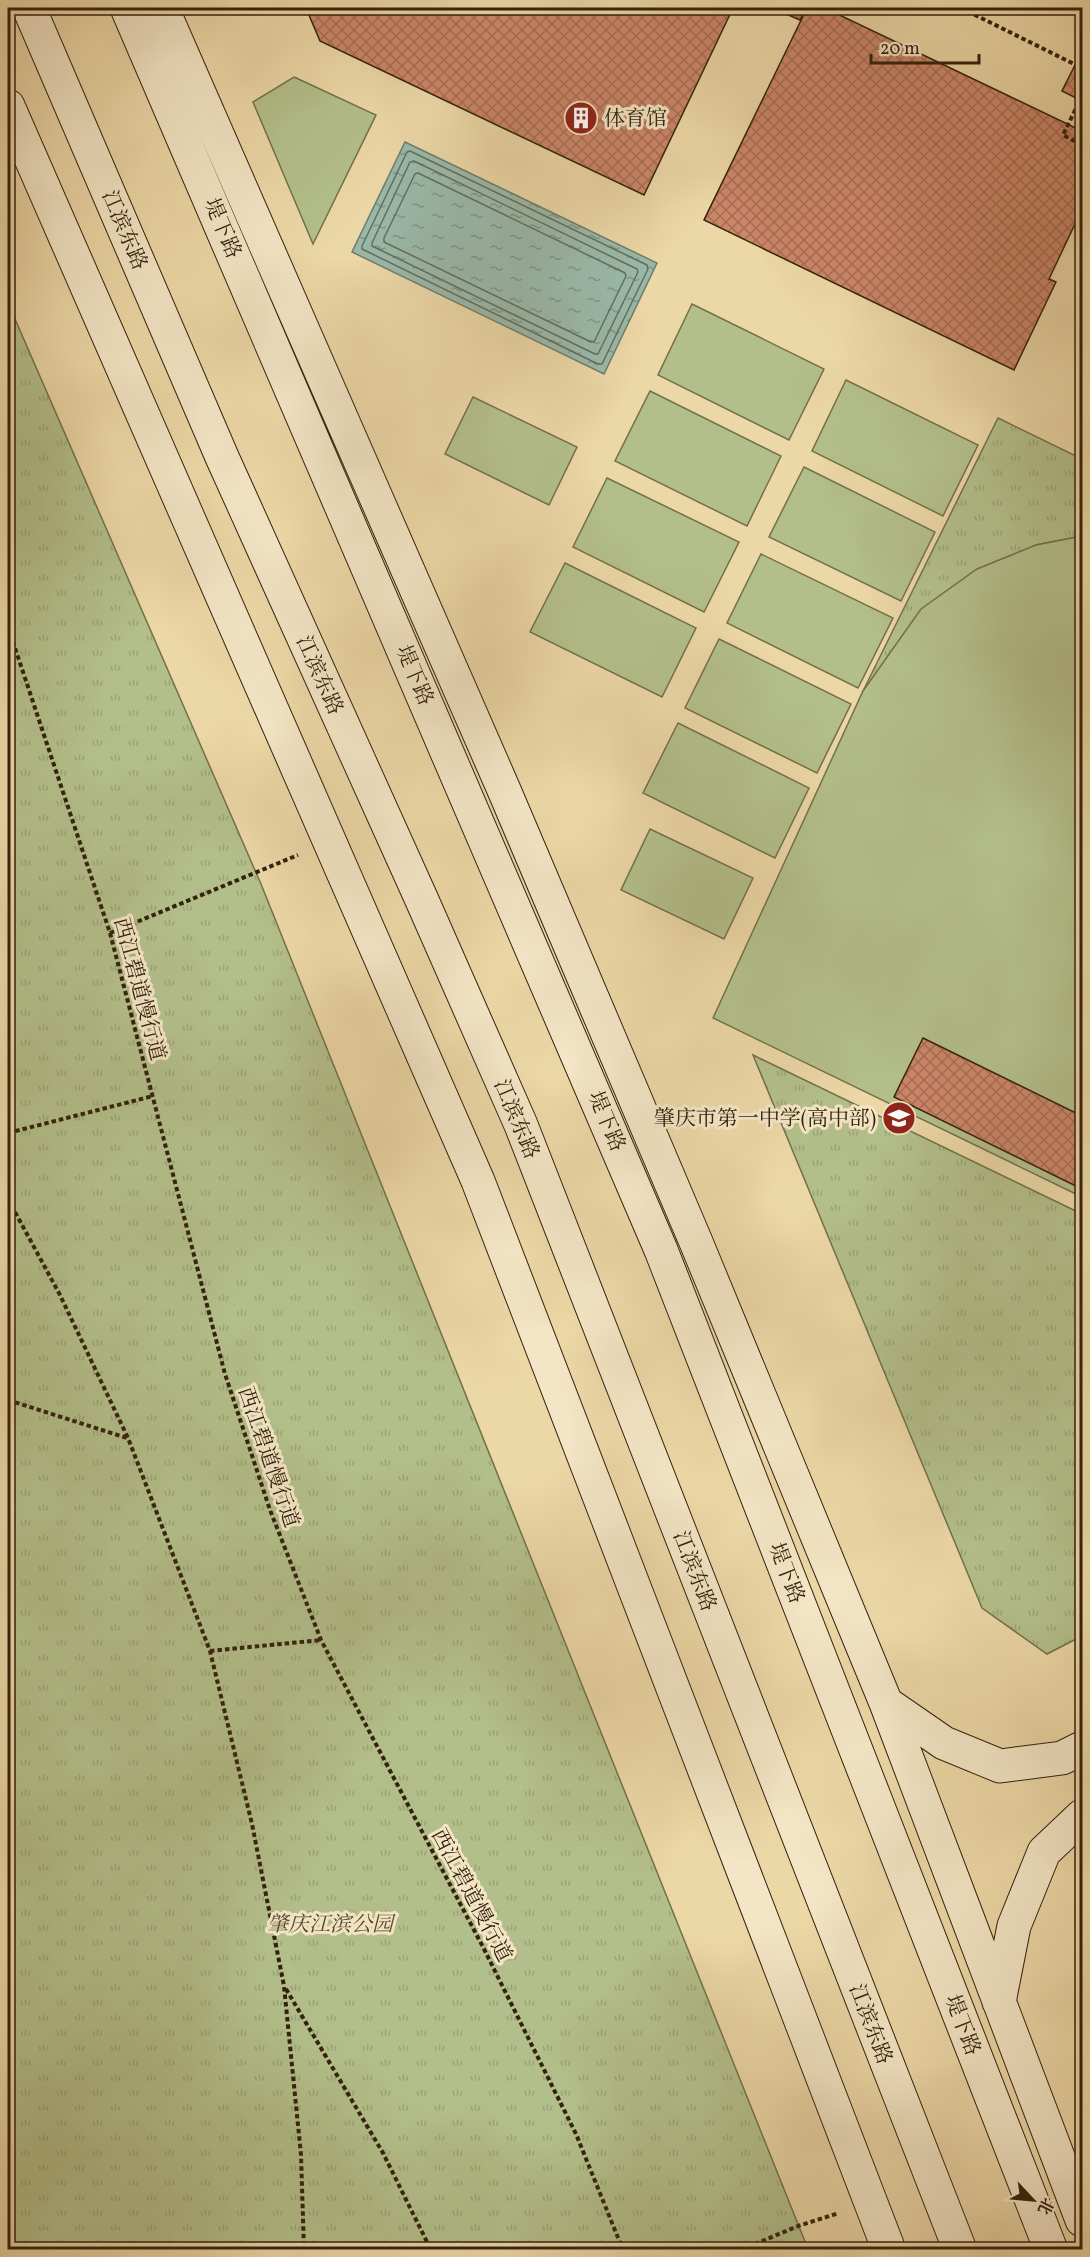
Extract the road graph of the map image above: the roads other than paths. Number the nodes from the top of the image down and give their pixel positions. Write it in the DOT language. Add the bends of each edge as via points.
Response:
graph roads {
  1 [pos="29,8"];
  2 [pos="127,8"];
  3 [pos="162,8"];
  4 [pos="8,106"];
  5 [pos="886,1703"];
  6 [pos="1083,1748"];
  7 [pos="1083,1816"];
  8 [pos="999,2002"];
  9 [pos="1083,2220"];
  10 [pos="889,2250"];
  11 [pos="960,2250"];
  12 [pos="1051,2250"];
  1 -- 11 [label="street, 江滨东路" via="222,457 521,1125"];
  2 -- 12 [label="street, 堤下路" via="661,1250"];
  3 -- 5 [label="street, 堤下路" via="513,812"];
  4 -- 10 [label="street" via="478,1181"];
  5 -- 6 [label="street" via="944,1743 1000,1767 1062,1758"];
  5 -- 8 [label="street, 堤下路"];
  7 -- 8 [label="street" via="1044,1852 1014,1926"];
  8 -- 9 [label="street, 堤下路"];
}
